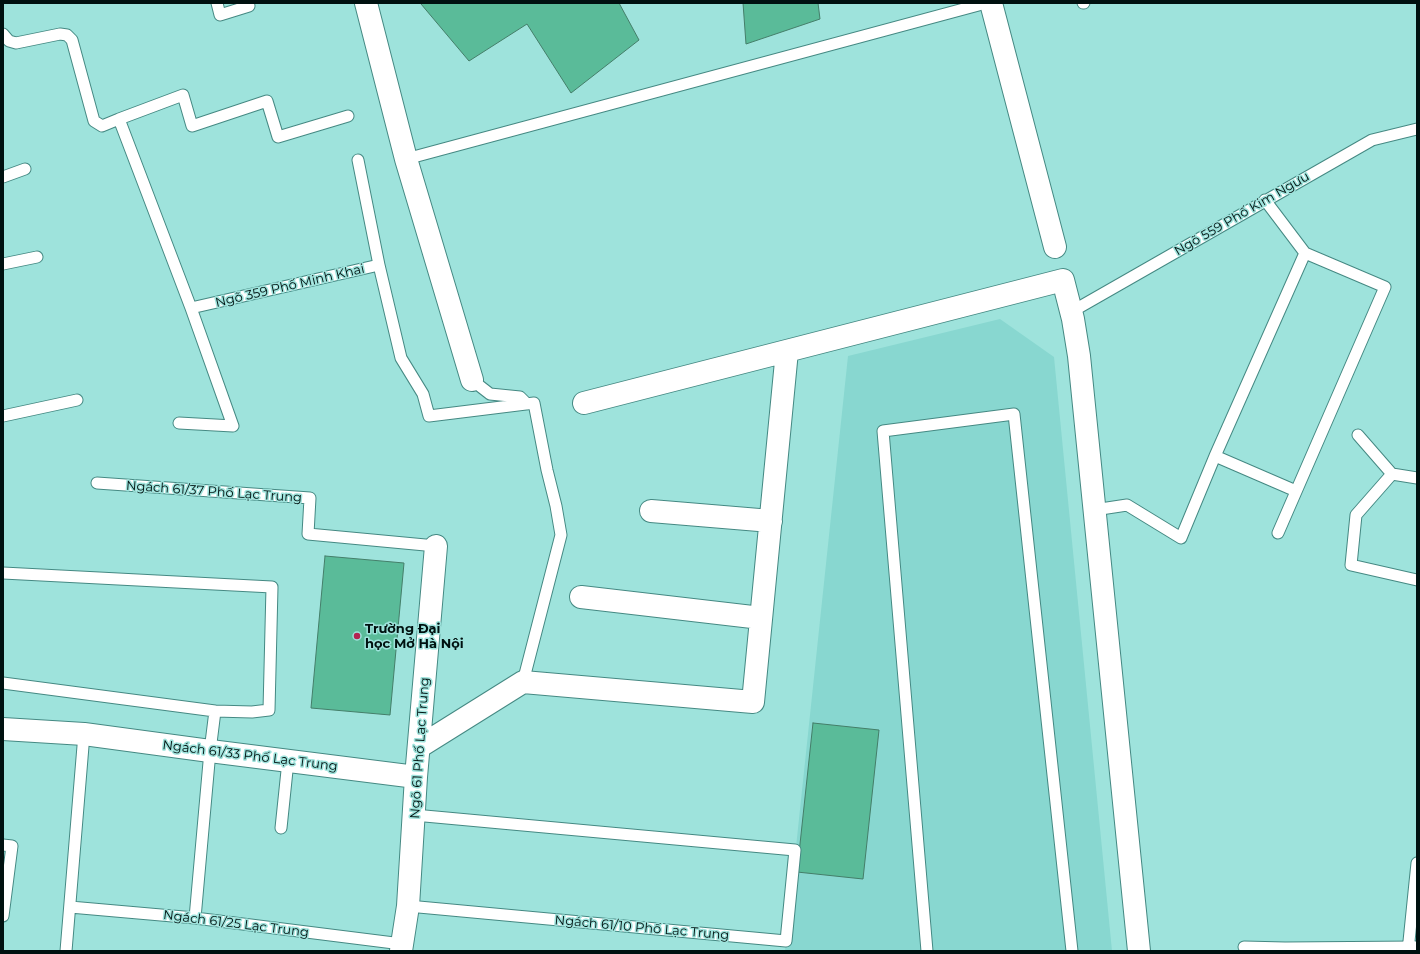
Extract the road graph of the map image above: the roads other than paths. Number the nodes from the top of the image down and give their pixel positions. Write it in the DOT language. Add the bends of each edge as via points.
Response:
graph roads {
  1 [pos="217,3"];
  2 [pos="366,3"];
  3 [pos="986,3"];
  4 [pos="992,3"];
  5 [pos="249,6"];
  6 [pos="3,34"];
  7 [pos="348,116"];
  8 [pos="119,119"];
  9 [pos="1417,129"];
  10 [pos="406,159"];
  11 [pos="358,160"];
  12 [pos="25,170"];
  13 [pos="3,177"];
  14 [pos="1265,200"];
  15 [pos="1055,247"];
  16 [pos="1304,253"];
  17 [pos="37,257"];
  18 [pos="3,264"];
  19 [pos="379,265"];
  20 [pos="191,308"];
  21 [pos="1071,312"];
  22 [pos="787,351"];
  23 [pos="472,380"];
  24 [pos="77,400"];
  25 [pos="584,403"];
  26 [pos="527,404"];
  27 [pos="3,416"];
  28 [pos="179,423"];
  29 [pos="1358,435"];
  30 [pos="1215,456"];
  31 [pos="1392,474"];
  32 [pos="1417,478"];
  33 [pos="97,483"];
  34 [pos="1296,491"];
  35 [pos="1094,510"];
  36 [pos="651,511"];
  37 [pos="771,521"];
  38 [pos="1278,533"];
  39 [pos="436,546"];
  40 [pos="3,573"];
  41 [pos="1417,580"];
  42 [pos="581,597"];
  43 [pos="761,618"];
  44 [pos="523,682"];
  45 [pos="3,683"];
  46 [pos="215,711"];
  47 [pos="3,729"];
  48 [pos="84,734"];
  49 [pos="419,747"];
  50 [pos="210,751"];
  51 [pos="288,761"];
  52 [pos="416,776"];
  53 [pos="414,815"];
  54 [pos="281,828"];
  55 [pos="3,846"];
  56 [pos="1417,863"];
  57 [pos="408,906"];
  58 [pos="70,908"];
  59 [pos="3,916"];
  60 [pos="195,918"];
  61 [pos="1244,947"];
  62 [pos="402,948"];
  63 [pos="1411,948"];
  64 [pos="1285,949"];
  65 [pos="66,951"];
  66 [pos="927,951"];
  67 [pos="1072,951"];
  68 [pos="1139,951"];
  1 -- 5 [label="lane" via="220,15"];
  2 -- 10 [label="street"];
  3 -- 10 [label="lane"];
  4 -- 15 [label="street"];
  6 -- 8 [label="lane" via="9,41 16,43 60,34 67,35 72,40 94,121 102,126"];
  7 -- 8 [label="lane" via="278,137 267,101 192,126 183,95"];
  8 -- 20 [label="lane"];
  9 -- 14 [label="lane, Ngõ 559 Phố Kim Ngưu" via="1372,140"];
  10 -- 23 [label="street"];
  11 -- 19 [label="lane"];
  12 -- 13 [label="lane"];
  14 -- 16 [label="lane"];
  14 -- 21 [label="lane, Ngõ 559 Phố Kim Ngưu"];
  16 -- 30 [label="lane"];
  16 -- 34 [label="lane" via="1385,287"];
  17 -- 18 [label="lane"];
  19 -- 20 [label="lane, Ngõ 359 Phố Minh Khai"];
  19 -- 26 [label="lane, Ngõ 359 Phố Minh Khai" via="401,358 423,394 429,416"];
  20 -- 28 [label="lane" via="233,426"];
  21 -- 22 [label="street" via="1063,280"];
  21 -- 35 [label="street" via="1079,356"];
  22 -- 25 [label="street"];
  22 -- 37 [label="street"];
  23 -- 26 [label="lane" via="490,394 520,397"];
  24 -- 27 [label="lane"];
  26 -- 44 [label="lane" via="534,403 561,535"];
  29 -- 31 [label="lane"];
  30 -- 34 [label="lane"];
  30 -- 35 [label="lane" via="1181,538 1127,505"];
  31 -- 32 [label="lane"];
  31 -- 41 [label="lane" via="1356,515 1351,565"];
  33 -- 39 [label="lane, Ngách 61/37 Phố Lạc Trung" via="310,498 308,534"];
  34 -- 38 [label="lane"];
  35 -- 68 [label="street"];
  36 -- 37 [label="street"];
  37 -- 43 [label="street"];
  39 -- 49 [label="street, Ngõ 61 Phố Lạc Trung"];
  40 -- 46 [label="lane" via="272,587 269,710"];
  42 -- 43 [label="street"];
  43 -- 44 [label="street" via="753,702"];
  44 -- 49 [label="street"];
  45 -- 46 [label="lane"];
  46 -- 50 [label="lane"];
  47 -- 48 [label="street, Ngách 61/33 Phố Lạc Trung"];
  48 -- 50 [label="street, Ngách 61/33 Phố Lạc Trung"];
  48 -- 58 [label="lane"];
  49 -- 52 [label="street, Ngõ 61 Phố Lạc Trung"];
  50 -- 51 [label="street, Ngách 61/33 Phố Lạc Trung"];
  50 -- 60 [label="lane"];
  51 -- 52 [label="street, Ngách 61/33 Phố Lạc Trung"];
  51 -- 54 [label="lane"];
  52 -- 53 [label="street, Ngõ 61 Phố Lạc Trung"];
  53 -- 57 [label="street, Ngõ 61 Phố Lạc Trung"];
  53 -- 57 [label="lane, Ngách 61/10 Phố Lạc Trung" via="795,850 786,941"];
  55 -- 59 [label="lane" via="12,846"];
  56 -- 63 [label="lane"];
  57 -- 62 [label="street, Ngõ 61 Phố Lạc Trung"];
  58 -- 60 [label="lane, Ngách 61/25 Lạc Trung"];
  58 -- 65 [label="lane"];
  60 -- 62 [label="lane, Ngách 61/25 Lạc Trung"];
  61 -- 64 [label="lane"];
  63 -- 64 [label="lane"];
  66 -- 67 [label="lane" via="884,431 1014,414"];
}
